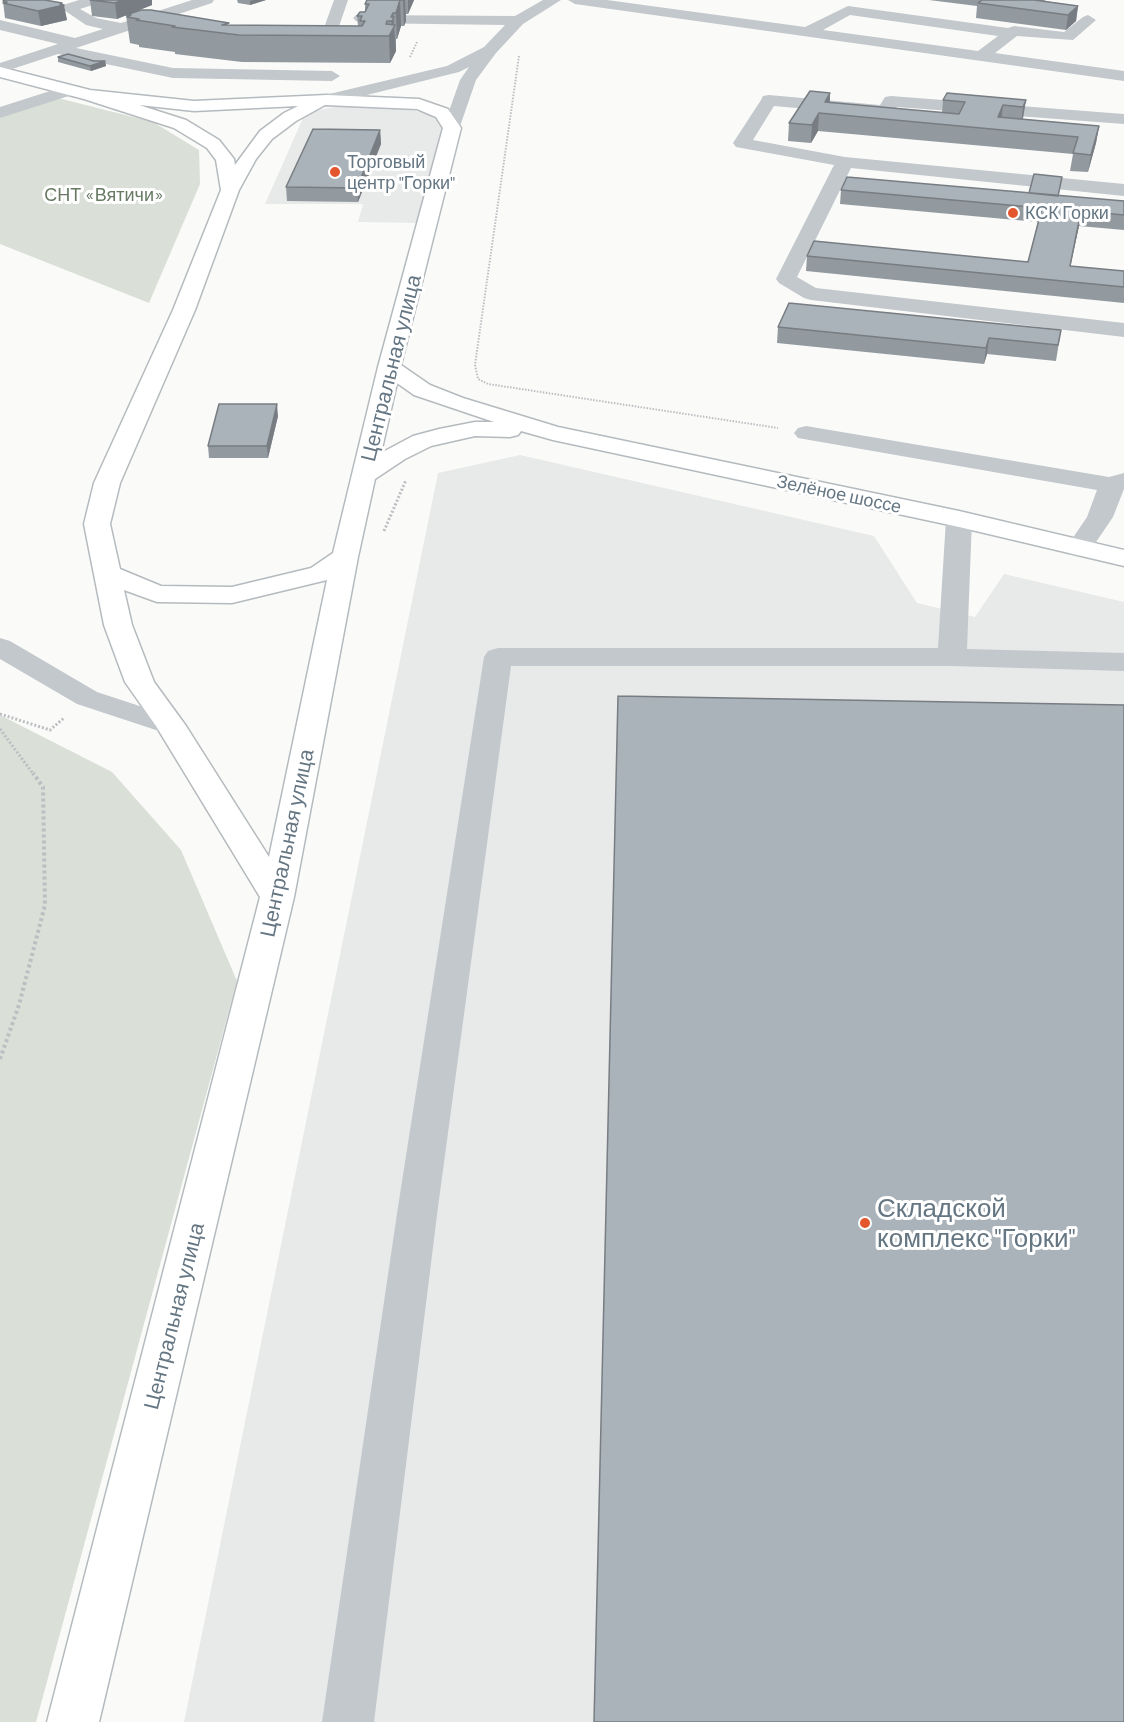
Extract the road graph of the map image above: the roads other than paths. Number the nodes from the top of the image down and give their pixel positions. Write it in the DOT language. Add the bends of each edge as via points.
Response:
graph roads {
  1 [pos="94,0"];
  2 [pos="207,0"];
  3 [pos="341,0"];
  4 [pos="446,0"];
  5 [pos="555,0"];
  6 [pos="575,0"];
  7 [pos="864,0"];
  8 [pos="719,3"];
  9 [pos="849,10"];
  10 [pos="335,17"];
  11 [pos="687,17"];
  12 [pos="440,20"];
  13 [pos="1088,20"];
  14 [pos="518,21"];
  15 [pos="137,23"];
  16 [pos="0,25"];
  17 [pos="121,28"];
  18 [pos="171,29"];
  19 [pos="807,32"];
  20 [pos="1011,33"];
  21 [pos="0,34"];
  22 [pos="280,44"];
  23 [pos="65,46"];
  24 [pos="490,50"];
  25 [pos="982,56"];
  26 [pos="1006,59"];
  27 [pos="0,70"];
  28 [pos="332,76"];
  29 [pos="1124,76"];
  30 [pos="69,90"];
  31 [pos="90,95"];
  32 [pos="327,100"];
  33 [pos="985,109"];
  34 [pos="0,113"];
  35 [pos="1124,119"];
  36 [pos="452,128"];
  37 [pos="845,162"];
  38 [pos="230,190"];
  39 [pos="1124,190"];
  40 [pos="1124,330"];
  41 [pos="389,367"];
  42 [pos="554,433"];
  43 [pos="806,433"];
  44 [pos="364,476"];
  45 [pos="1117,483"];
  46 [pos="959,519"];
  47 [pos="1079,548"];
  48 [pos="345,557"];
  49 [pos="1124,558"];
  50 [pos="107,573"];
  51 [pos="0,647"];
  52 [pos="952,657"];
  53 [pos="1124,662"];
  54 [pos="171,726"];
  55 [pos="277,897"];
  56 [pos="73,1722"];
  57 [pos="348,1722"];
  1 -- 17 [label="street" via="68,8 92,22"];
  2 -- 15 [label="street"];
  3 -- 10 [label="street"];
  4 -- 12 [label="street"];
  5 -- 14 [label="street, Центральная улица"];
  6 -- 11 [label="street"];
  7 -- 9 [label="street"];
  8 -- 11 [label="street"];
  9 -- 19 [label="street"];
  9 -- 20 [label="street"];
  10 -- 12 [label="street"];
  10 -- 22 [label="street" via="326,44"];
  11 -- 19 [label="street"];
  12 -- 14 [label="street"];
  13 -- 20 [label="street" via="1067,37"];
  14 -- 24 [label="street, Центральная улица"];
  15 -- 17 [label="street"];
  15 -- 18 [label="street"];
  16 -- 23 [label="street"];
  17 -- 23 [label="street"];
  19 -- 25 [label="street"];
  20 -- 25 [label="street"];
  21 -- 23 [label="street"];
  23 -- 27 [label="street"];
  23 -- 28 [label="street" via="173,73"];
  24 -- 32 [label="street" via="453,69"];
  24 -- 36 [label="street, Центральная улица" via="468,80"];
  25 -- 26 [label="street"];
  26 -- 29 [label="street"];
  26 -- 33 [label="street"];
  27 -- 30 [label="main road"];
  30 -- 31 [label="main road"];
  30 -- 34 [label="street"];
  31 -- 32 [label="main road" via="194,106"];
  31 -- 38 [label="main road" via="180,124 213,144 225,159"];
  32 -- 36 [label="main road" via="419,104 442,113"];
  32 -- 38 [label="main road" via="290,117 266,135"];
  33 -- 35 [label="street"];
  33 -- 37 [label="street" via="891,101 886,111 769,100 742,143"];
  36 -- 41 [label="main road, Центральная улица"];
  37 -- 39 [label="street"];
  37 -- 40 [label="street" via="786,279 812,294"];
  38 -- 50 [label="main road" via="184,310 107,483 97,524"];
  41 -- 42 [label="main road" via="422,390"];
  41 -- 44 [label="main road, Центральная улица"];
  42 -- 44 [label="main road" via="475,429 447,434 396,454"];
  42 -- 46 [label="main road, Зелёное шоссе"];
  43 -- 45 [label="street"];
  44 -- 48 [label="main road, Центральная улица"];
  45 -- 47 [label="street"];
  46 -- 47 [label="main road, Зелёное шоссе"];
  46 -- 52 [label="street"];
  47 -- 49 [label="main road, Зелёное шоссе"];
  48 -- 50 [label="main road" via="320,574 232,595 157,594"];
  48 -- 55 [label="main road, Центральная улица"];
  50 -- 54 [label="main road" via="118,624 140,682"];
  51 -- 54 [label="street" via="87,698"];
  52 -- 53 [label="street"];
  52 -- 57 [label="street" via="498,657"];
  54 -- 55 [label="main road"];
  55 -- 56 [label="main road, Центральная улица"];
}
